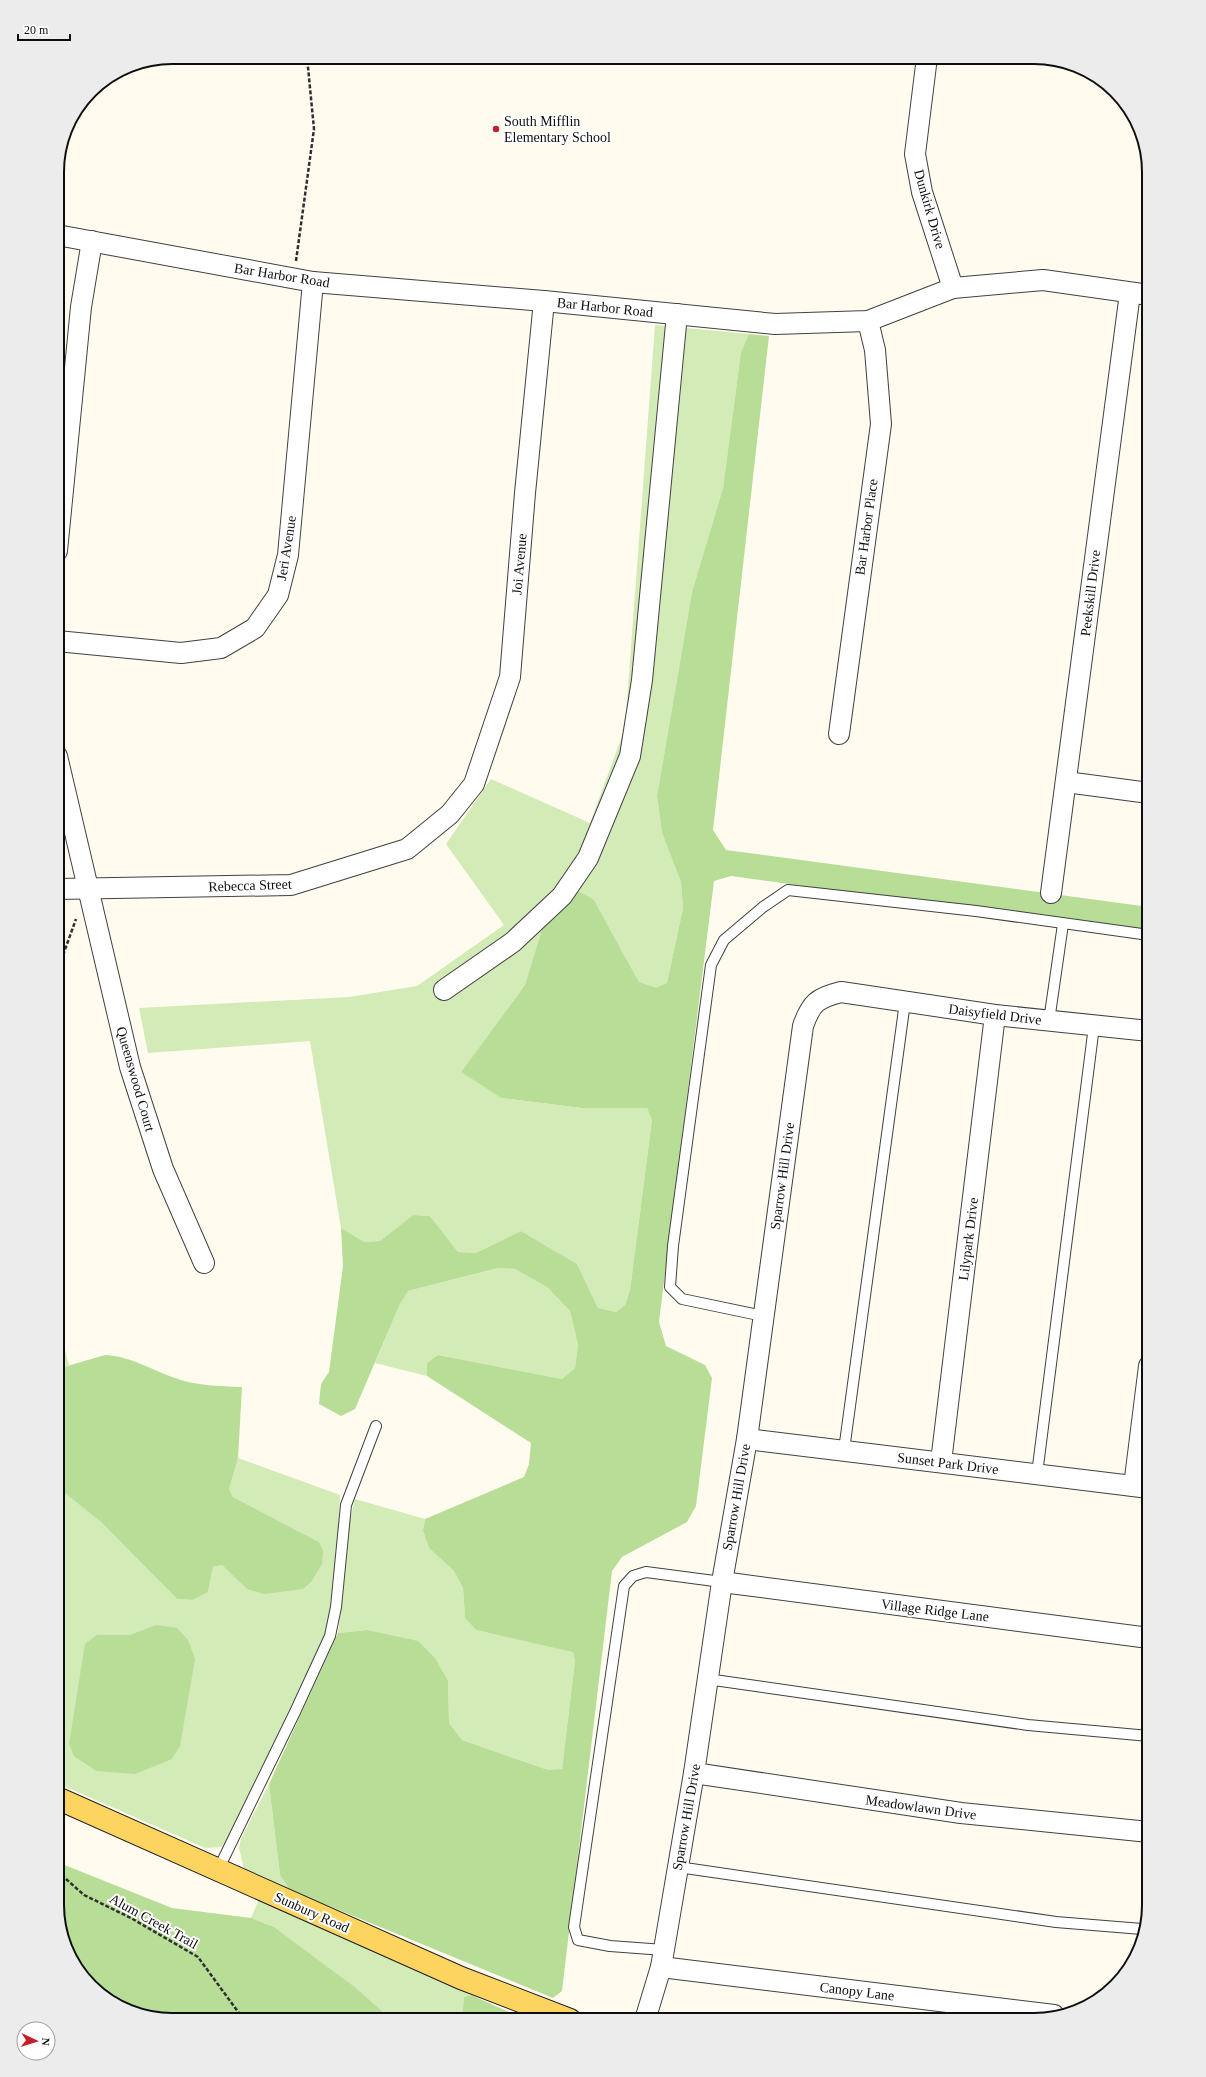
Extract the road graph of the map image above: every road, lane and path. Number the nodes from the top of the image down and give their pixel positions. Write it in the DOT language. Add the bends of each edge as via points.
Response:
graph roads {
  1 [pos="308,64"];
  2 [pos="926,64"];
  3 [pos="64,236"];
  4 [pos="92,241"];
  5 [pos="304,280"];
  6 [pos="953,288"];
  7 [pos="1140,294"];
  8 [pos="544,301"];
  9 [pos="677,314"];
  10 [pos="868,321"];
  11 [pos="64,480"];
  12 [pos="64,642"];
  13 [pos="839,734"];
  14 [pos="1066,782"];
  15 [pos="64,787"];
  16 [pos="1142,792"];
  17 [pos="450,814"];
  18 [pos="87,888"];
  19 [pos="64,889"];
  20 [pos="1051,893"];
  21 [pos="77,916"];
  22 [pos="1062,924"];
  23 [pos="1142,934"];
  24 [pos="64,952"];
  25 [pos="444,990"];
  26 [pos="841,992"];
  27 [pos="905,1002"];
  28 [pos="995,1015"];
  29 [pos="1049,1021"];
  30 [pos="1094,1026"];
  31 [pos="1142,1030"];
  32 [pos="204,1263"];
  33 [pos="763,1316"];
  34 [pos="376,1426"];
  35 [pos="747,1439"];
  36 [pos="844,1450"];
  37 [pos="941,1462"];
  38 [pos="1037,1474"];
  39 [pos="1142,1488"];
  40 [pos="722,1582"];
  41 [pos="1142,1637"];
  42 [pos="708,1679"];
  43 [pos="1142,1735"];
  44 [pos="694,1773"];
  45 [pos="64,1801"];
  46 [pos="1142,1831"];
  47 [pos="678,1867"];
  48 [pos="218,1870"];
  49 [pos="64,1877"];
  50 [pos="1139,1929"];
  51 [pos="662,1958"];
  52 [pos="239,2013"];
  53 [pos="552,2013"];
  54 [pos="648,2013"];
  55 [pos="1038,2013"];
  1 -- 5 [label="path" via="314,129"];
  2 -- 6 [label="street, Dunkirk Drive" via="915,154 922,192"];
  3 -- 4 [label="street, Bar Harbor Road"];
  4 -- 5 [label="street, Bar Harbor Road"];
  4 -- 11 [label="street" via="81,307"];
  5 -- 8 [label="street, Bar Harbor Road"];
  5 -- 12 [label="street, Jeri Avenue" via="288,555 278,595 255,628 220,648 181,653"];
  6 -- 7 [label="street, Bar Harbor Road" via="1043,280"];
  6 -- 10 [label="street, Bar Harbor Road"];
  7 -- 14 [label="street, Peekskill Drive"];
  8 -- 9 [label="street, Bar Harbor Road"];
  8 -- 17 [label="street, Joi Avenue" via="525,485 510,677 474,784"];
  9 -- 10 [label="street, Bar Harbor Road" via="775,324"];
  9 -- 25 [label="street" via="642,680 630,756 588,858 562,896 513,942"];
  10 -- 13 [label="street, Bar Harbor Place" via="875,350 881,424"];
  14 -- 16 [label="street"];
  14 -- 20 [label="street, Peekskill Drive"];
  15 -- 18 [label="street, Queenswood Court"];
  17 -- 18 [label="street, Rebecca Street" via="407,850 291,885"];
  18 -- 19 [label="street, Rebecca Street"];
  18 -- 32 [label="street, Queenswood Court" via="130,1067 163,1168"];
  21 -- 24 [label="path"];
  22 -- 23 [label="lane"];
  22 -- 29 [label="lane"];
  22 -- 33 [label="lane" via="788,890 724,940 711,965 673,1246 670,1287 682,1299"];
  26 -- 27 [label="street, Daisyfield Drive"];
  26 -- 33 [label="street, Sparrow Hill Drive" via="823,996 809,1009 802,1026"];
  27 -- 28 [label="street, Daisyfield Drive"];
  27 -- 36 [label="lane"];
  28 -- 29 [label="street, Daisyfield Drive"];
  28 -- 37 [label="street, Lilypark Drive"];
  29 -- 30 [label="street, Daisyfield Drive"];
  30 -- 31 [label="street, Daisyfield Drive"];
  30 -- 38 [label="lane"];
  33 -- 35 [label="street, Sparrow Hill Drive"];
  34 -- 48 [label="lane" via="346,1505 336,1607 330,1636"];
  35 -- 36 [label="street, Sunset Park Drive"];
  35 -- 40 [label="street, Sparrow Hill Drive"];
  36 -- 37 [label="street, Sunset Park Drive"];
  37 -- 38 [label="street, Sunset Park Drive"];
  38 -- 39 [label="street, Sunset Park Drive"];
  40 -- 41 [label="street, Village Ridge Lane"];
  40 -- 42 [label="street, Sparrow Hill Drive"];
  40 -- 51 [label="lane" via="646,1572 634,1576 624,1586 574,1927 578,1940"];
  42 -- 43 [label="lane" via="1028,1725"];
  42 -- 44 [label="street, Sparrow Hill Drive"];
  44 -- 46 [label="street, Meadowlawn Drive" via="961,1813"];
  44 -- 47 [label="street, Sparrow Hill Drive"];
  45 -- 48 [label="main road, Sunbury Road"];
  47 -- 50 [label="lane" via="1056,1922"];
  47 -- 51 [label="street, Sparrow Hill Drive"];
  48 -- 53 [label="main road, Sunbury Road" via="461,1978"];
  49 -- 52 [label="path, Alum Creek Trail" via="84,1895 131,1918 198,1957"];
  51 -- 54 [label="street, Sparrow Hill Drive"];
  51 -- 55 [label="street, Canopy Lane"];
}
